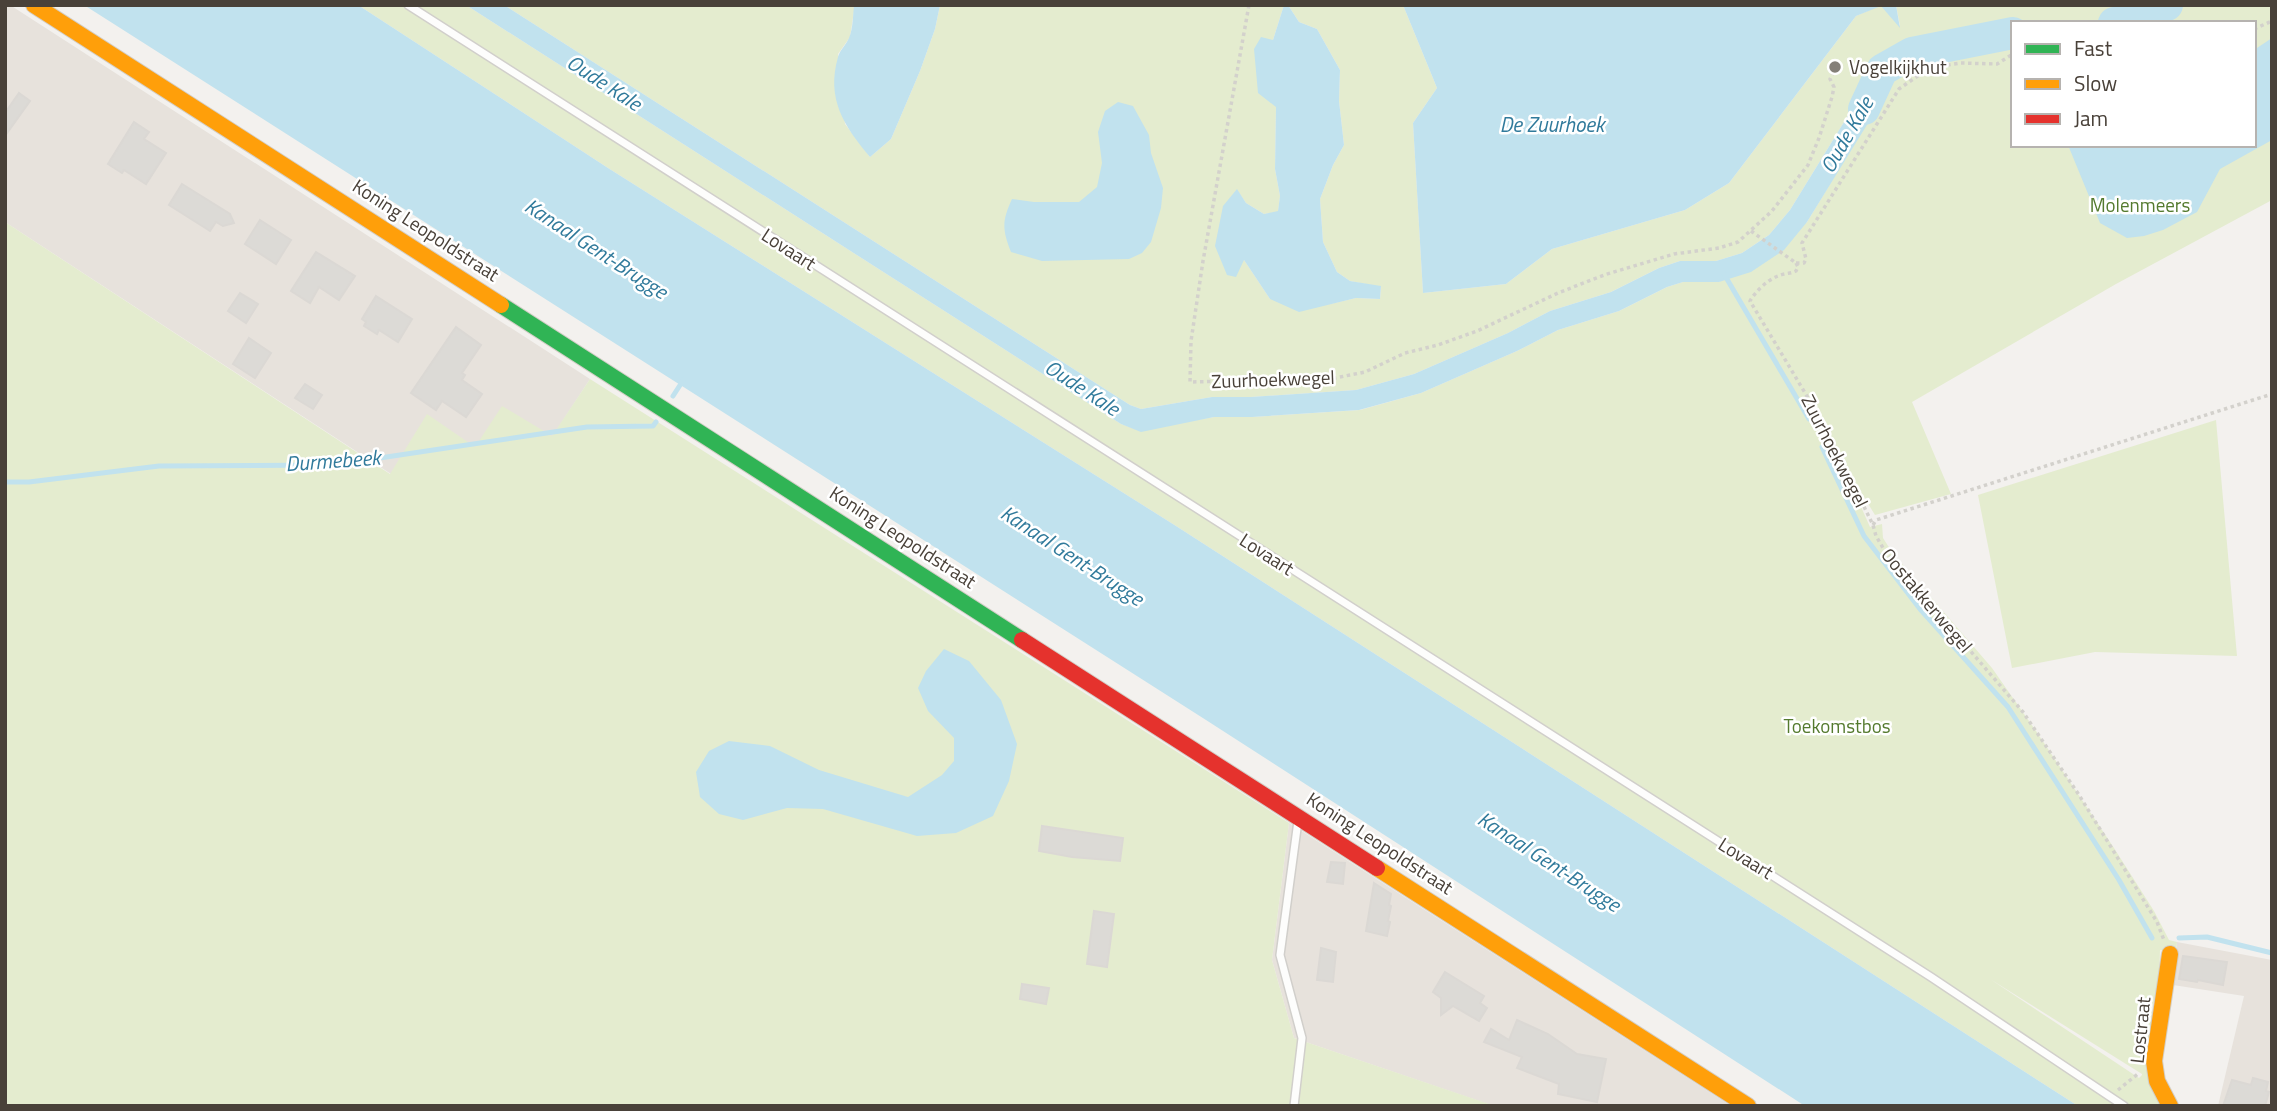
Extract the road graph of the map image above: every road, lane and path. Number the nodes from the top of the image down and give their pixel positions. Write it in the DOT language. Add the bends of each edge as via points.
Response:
graph roads {
  1 [pos="34,5"];
  2 [pos="408,5"];
  3 [pos="1249,5"];
  4 [pos="2272,21"];
  5 [pos="2256,28"];
  6 [pos="2011,55"];
  7 [pos="1834,71"];
  8 [pos="1751,231"];
  9 [pos="1796,263"];
  10 [pos="2272,394"];
  11 [pos="1872,525"];
  12 [pos="1298,816"];
  13 [pos="2170,954"];
  14 [pos="2154,1061"];
  15 [pos="2110,1096"];
  16 [pos="1294,1106"];
  17 [pos="1748,1106"];
  18 [pos="2124,1106"];
  19 [pos="2171,1106"];
  1 -- 12 [label="street, Koning Leopoldstraat"];
  2 -- 15 [label="lane, Lovaart" via="1920,969"];
  3 -- 8 [label="path, Zuurhoekwegel" via="1203,261 1190,382 1307,380 1365,372 1405,353 1477,331 1604,275 1674,254 1718,248 1738,242"];
  4 -- 5 [label="path"];
  6 -- 9 [label="path" via="1997,64 1929,68 1899,89 1802,243 1804,263"];
  7 -- 8 [label="path, Zuurhoekwegel" via="1830,79 1834,87 1808,164"];
  8 -- 9 [label="path"];
  9 -- 11 [label="path, Zuurhoekwegel" via="1796,271 1777,276 1750,302 1823,423"];
  10 -- 11 [label="path, Oostakkerwegel" via="1876,520"];
  11 -- 13 [label="path, Oostakkerwegel" via="1886,553 2023,712 2157,922"];
  12 -- 16 [label="lane" via="1280,955 1302,1038"];
  12 -- 17 [label="street, Koning Leopoldstraat"];
  13 -- 14 [label="street, Lostraat"];
  14 -- 15 [label="path"];
  14 -- 19 [label="street, Lostraat" via="2157,1081"];
  15 -- 18 [label="lane, Lovaart"];
}
